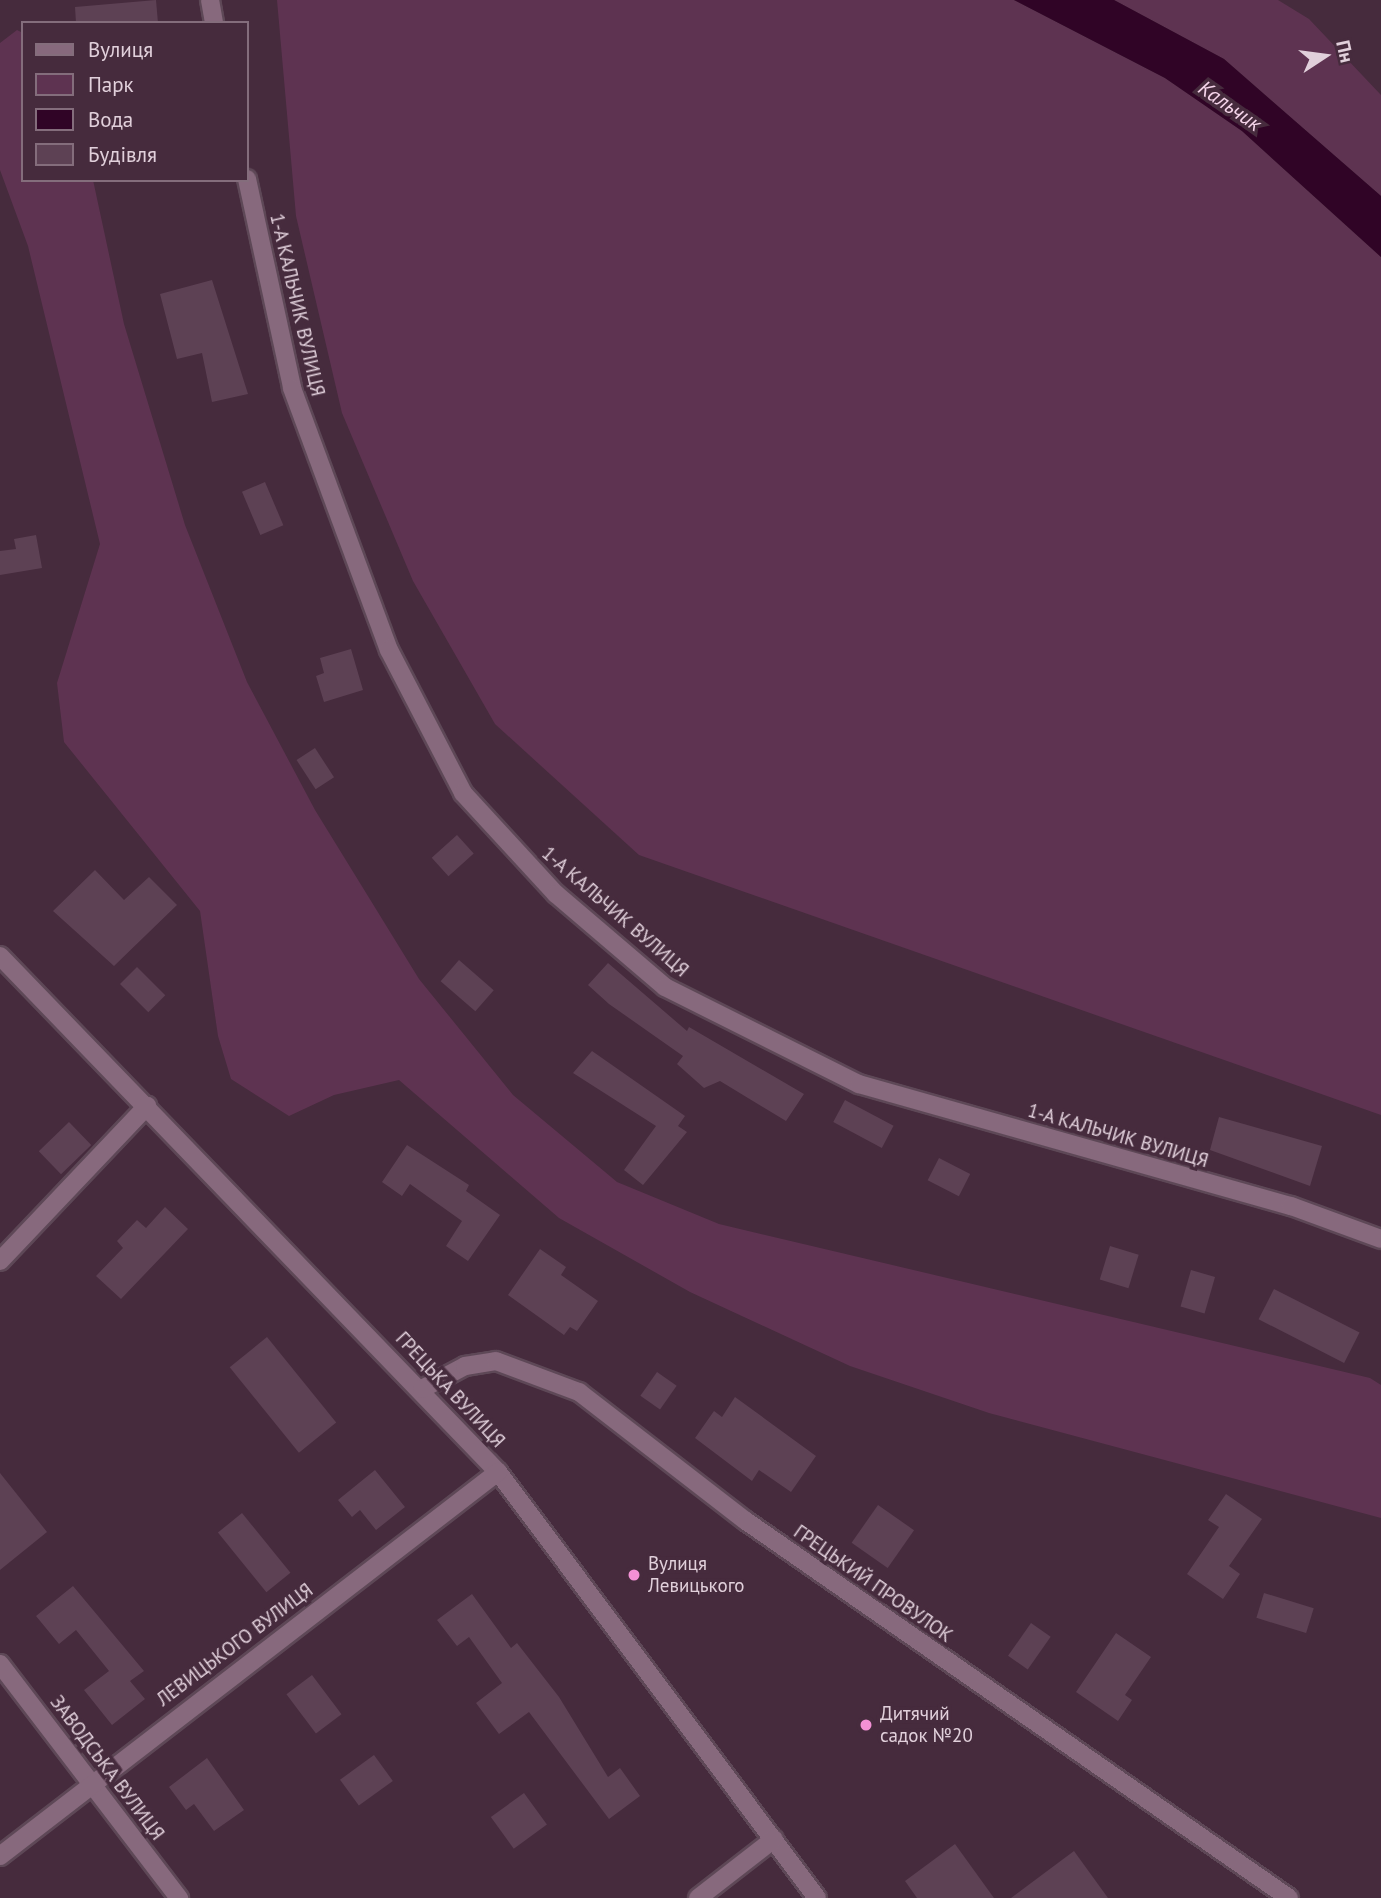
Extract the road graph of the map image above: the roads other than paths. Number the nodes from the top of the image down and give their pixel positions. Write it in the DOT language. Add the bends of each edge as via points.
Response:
graph roads {
  1 [pos="209,0"];
  2 [pos="214,21"];
  3 [pos="248,182"];
  4 [pos="0,956"];
  5 [pos="147,1106"];
  6 [pos="1381,1239"];
  7 [pos="0,1261"];
  8 [pos="422,1389"];
  9 [pos="498,1472"];
  10 [pos="0,1664"];
  11 [pos="92,1780"];
  12 [pos="774,1839"];
  13 [pos="0,1856"];
  14 [pos="179,1898"];
  15 [pos="698,1898"];
  16 [pos="817,1898"];
  17 [pos="1289,1898"];
  1 -- 2 [label="street"];
  3 -- 6 [label="street, 1-А КАЛЬЧИК ВУЛИЦЯ" via="292,388 389,650 457,785 556,894 665,987 859,1084 1290,1206"];
  4 -- 5 [label="street, ГРЕЦЬКА ВУЛИЦЯ"];
  5 -- 7 [label="street"];
  5 -- 8 [label="street, ГРЕЦЬКА ВУЛИЦЯ"];
  8 -- 9 [label="street, ГРЕЦЬКА ВУЛИЦЯ"];
  8 -- 17 [label="street, ГРЕЦЬКИЙ ПРОВУЛОК" via="465,1366 496,1361 579,1392 746,1521"];
  9 -- 11 [label="street, ЛЕВИЦЬКОГО ВУЛИЦЯ"];
  9 -- 12 [label="street, ГРЕЦЬКА ВУЛИЦЯ"];
  10 -- 11 [label="street, ЗАВОДСЬКА ВУЛИЦЯ"];
  11 -- 13 [label="street, ЛЕВИЦЬКОГО ВУЛИЦЯ"];
  11 -- 14 [label="street, ЗАВОДСЬКА ВУЛИЦЯ"];
  12 -- 15 [label="street"];
  12 -- 16 [label="street, ГРЕЦЬКА ВУЛИЦЯ"];
}
